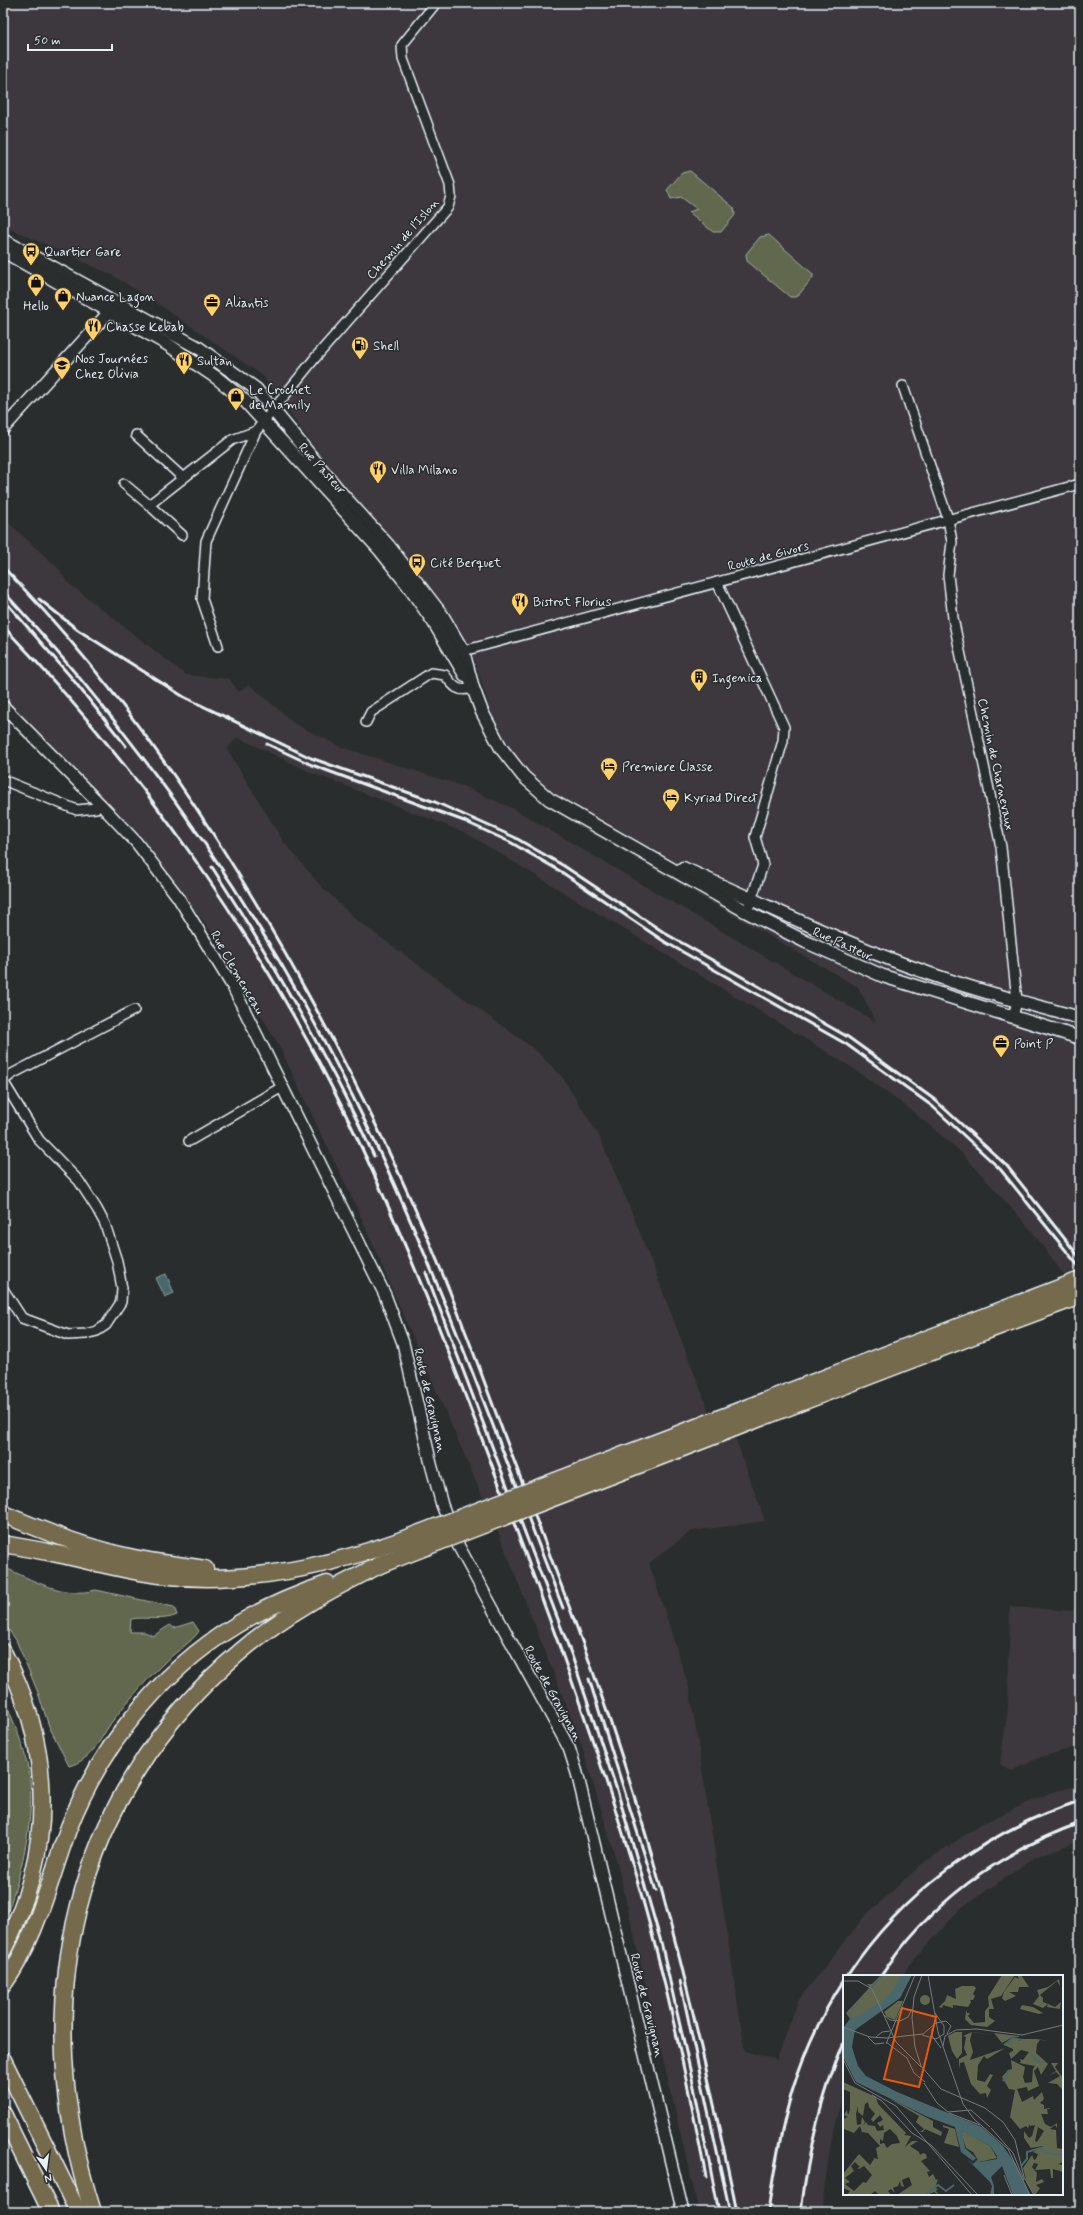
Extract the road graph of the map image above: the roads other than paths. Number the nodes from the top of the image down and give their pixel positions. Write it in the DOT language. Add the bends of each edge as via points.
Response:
graph roads {
  1 [pos="436,3"];
  2 [pos="3,240"];
  3 [pos="3,251"];
  4 [pos="119,310"];
  5 [pos="902,386"];
  6 [pos="273,408"];
  7 [pos="259,427"];
  8 [pos="3,429"];
  9 [pos="136,435"];
  10 [pos="182,477"];
  11 [pos="124,484"];
  12 [pos="1080,484"];
  13 [pos="149,505"];
  14 [pos="948,518"];
  15 [pos="182,535"];
  16 [pos="717,582"];
  17 [pos="218,646"];
  18 [pos="463,651"];
  19 [pos="473,688"];
  20 [pos="3,706"];
  21 [pos="366,722"];
  22 [pos="3,780"];
  23 [pos="101,804"];
  24 [pos="610,835"];
  25 [pos="753,899"];
  26 [pos="747,912"];
  27 [pos="1017,1001"];
  28 [pos="134,1010"];
  29 [pos="1013,1017"];
  30 [pos="1080,1018"];
  31 [pos="1080,1038"];
  32 [pos="3,1081"];
  33 [pos="282,1087"];
  34 [pos="189,1141"];
  35 [pos="1080,1280"];
  36 [pos="3,1289"];
  37 [pos="385,1295"];
  38 [pos="1068,1295"];
  39 [pos="3,1514"];
  40 [pos="3,1535"];
  41 [pos="423,1540"];
  42 [pos="3,1544"];
  43 [pos="56,1554"];
  44 [pos="386,1562"];
  45 [pos="252,1576"];
  46 [pos="3,1652"];
  47 [pos="3,1950"];
  48 [pos="3,1985"];
  49 [pos="3,2060"];
  50 [pos="3,2114"];
  51 [pos="51,2212"];
  52 [pos="78,2212"];
  53 [pos="93,2212"];
  54 [pos="683,2212"];
  1 -- 6 [label="street, Chemin de l'Islon" via="402,45 403,59 450,185 448,207"];
  2 -- 4 [label="main road"];
  3 -- 4 [label="main road"];
  4 -- 6 [label="main road, Rue Pasteur" via="199,348 256,389"];
  4 -- 7 [label="main road, Rue Pasteur" via="217,378 245,401"];
  4 -- 8 [label="street"];
  5 -- 14 [label="street, Chemin de Charnevaux"];
  6 -- 7 [label="street, Chemin de l'Islon"];
  6 -- 18 [label="main road, Rue Pasteur" via="341,493 415,578 442,615"];
  7 -- 10 [label="street" via="232,440"];
  7 -- 17 [label="street, Chemin de l'Islon" via="206,541 202,599"];
  7 -- 19 [label="main road, Rue Pasteur" via="380,550 433,621"];
  9 -- 10 [label="street"];
  10 -- 13 [label="street"];
  11 -- 13 [label="street"];
  12 -- 14 [label="street, Route de Givors"];
  13 -- 15 [label="street"];
  14 -- 16 [label="street, Route de Givors"];
  14 -- 27 [label="street, Chemin de Charnevaux" via="952,542 948,575 953,618 1000,847"];
  16 -- 18 [label="street, Route de Givors"];
  16 -- 25 [label="street" via="784,727 783,741 755,837 763,865"];
  18 -- 19 [label="main road, Rue Pasteur"];
  19 -- 21 [label="street" via="465,691 455,688 445,675 431,673 371,712"];
  19 -- 24 [label="main road, Rue Pasteur" via="501,748 523,776 549,799"];
  20 -- 23 [label="street, Rue Clemenceau"];
  22 -- 23 [label="street" via="77,810 96,808"];
  23 -- 33 [label="street, Rue Clemenceau" via="136,842 178,897 233,987"];
  24 -- 25 [label="main road, Rue Pasteur"];
  24 -- 26 [label="main road, Rue Pasteur"];
  25 -- 26 [label="street"];
  25 -- 27 [label="main road, Rue Pasteur" via="818,930 890,959 953,982"];
  26 -- 29 [label="main road, Rue Pasteur" via="806,942 884,976"];
  27 -- 29 [label="street, Chemin de Charnevaux"];
  27 -- 30 [label="main road, Rue Pasteur"];
  28 -- 32 [label="street"];
  29 -- 31 [label="main road, Rue Pasteur"];
  32 -- 36 [label="street" via="39,1140 79,1181 97,1209 112,1246 122,1288 120,1302 106,1324 86,1334 68,1335 22,1318"];
  33 -- 34 [label="street"];
  33 -- 37 [label="street, Rue Clemenceau"];
  35 -- 38 [label="highway"];
  37 -- 54 [label="street, Route de Gravignan" via="403,1343 442,1505 458,1545 569,1748 579,1780"];
  38 -- 41 [label="highway, bridge" via="984,1324"];
  39 -- 45 [label="highway" via="48,1533 102,1550 135,1558"];
  40 -- 43 [label="highway"];
  41 -- 44 [label="highway"];
  41 -- 45 [label="highway" via="333,1563"];
  42 -- 43 [label="highway"];
  43 -- 45 [label="highway" via="160,1576"];
  44 -- 48 [label="highway" via="250,1616 187,1661 152,1695 124,1729 87,1789 70,1825 34,1928 18,1962"];
  44 -- 53 [label="highway" via="287,1617 242,1650 207,1681 176,1716 147,1756 103,1836 87,1878 76,1920 67,1964 63,2010 64,2078 70,2125"];
  46 -- 47 [label="highway" via="18,1682 32,1724 40,1766 42,1810 33,1874 20,1915"];
  49 -- 52 [label="highway"];
  50 -- 51 [label="highway"];
}
